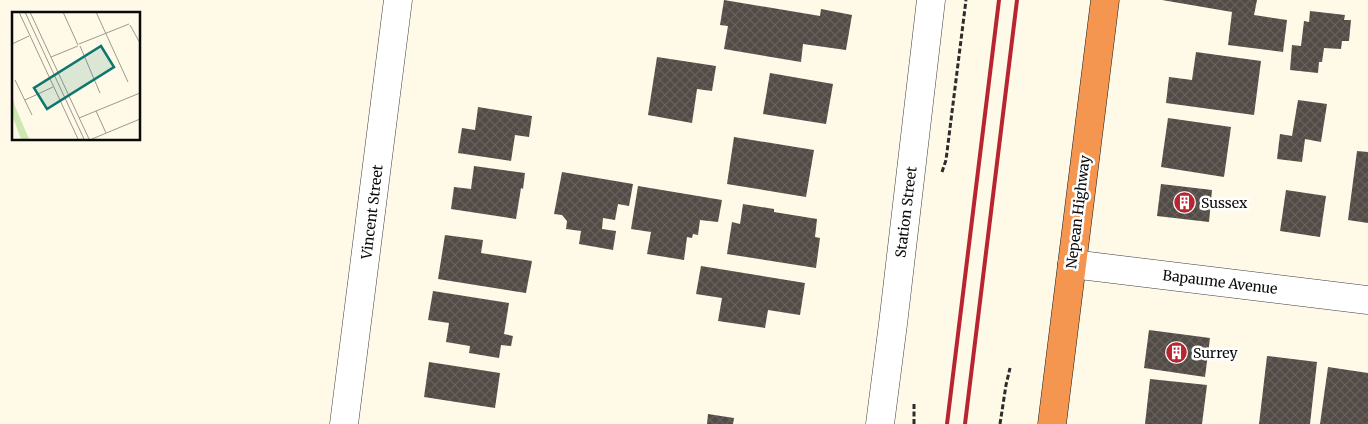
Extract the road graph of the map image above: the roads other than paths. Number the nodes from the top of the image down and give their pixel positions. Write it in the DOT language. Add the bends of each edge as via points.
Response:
graph roads {
  1 [pos="398,0"];
  2 [pos="931,0"];
  3 [pos="1105,0"];
  4 [pos="1072,264"];
  5 [pos="1368,300"];
  6 [pos="344,424"];
  7 [pos="880,424"];
  8 [pos="1052,424"];
  1 -- 6 [label="street, Vincent Street"];
  2 -- 7 [label="street, Station Street"];
  3 -- 4 [label="highway, Nepean Highway"];
  4 -- 5 [label="street, Bapaume Avenue"];
  4 -- 8 [label="highway, Nepean Highway"];
}
